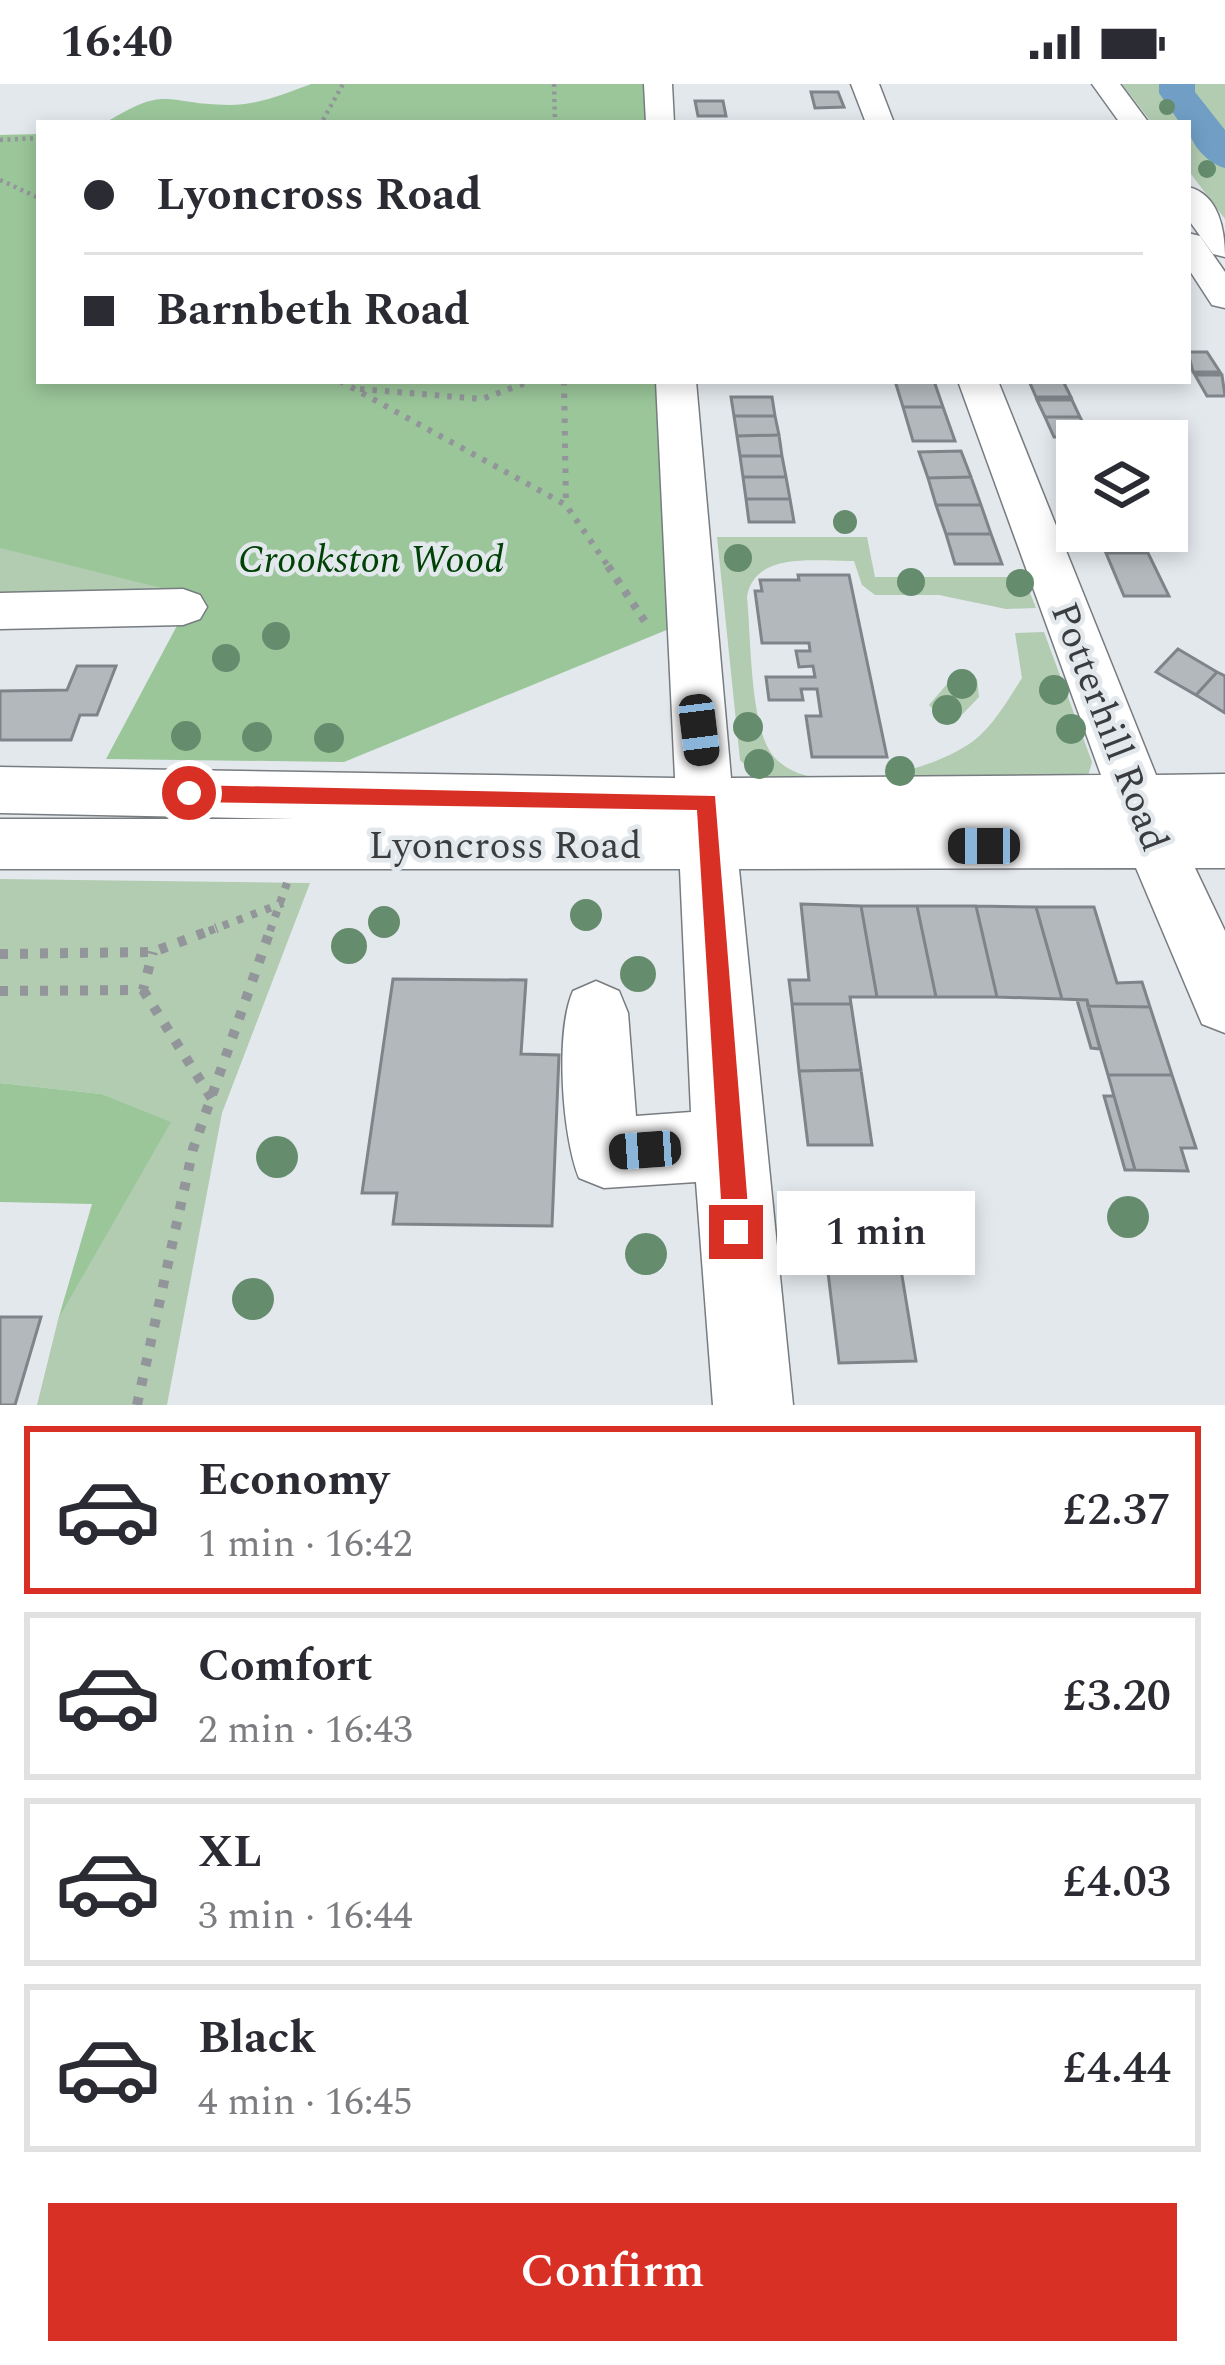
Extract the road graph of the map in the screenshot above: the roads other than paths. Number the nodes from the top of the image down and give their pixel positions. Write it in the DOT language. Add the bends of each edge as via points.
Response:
graph roads {
  1 [pos="658,84"];
  2 [pos="865,84"];
  3 [pos="1077,84"];
  4 [pos="1106,84"];
  5 [pos="660,120"];
  6 [pos="879,120"];
  7 [pos="1102,120"];
  8 [pos="1133,120"];
  9 [pos="1192,218"];
  10 [pos="1225,247"];
  11 [pos="1225,297"];
  12 [pos="676,384"];
  13 [pos="979,384"];
  14 [pos="183,607"];
  15 [pos="0,611"];
  16 [pos="0,790"];
  17 [pos="1225,798"];
  18 [pos="707,824"];
  19 [pos="1148,824"];
  20 [pos="1225,843"];
  21 [pos="0,844"];
  22 [pos="1225,1002"];
  23 [pos="596,1013"];
  24 [pos="728,1145"];
  25 [pos="752,1405"];
  1 -- 5 [label="street"];
  2 -- 6 [label="street"];
  3 -- 7 [label="street"];
  4 -- 8 [label="street"];
  9 -- 10 [label="street"];
  9 -- 11 [label="street"];
  12 -- 18 [label="street"];
  13 -- 19 [label="street, Potterhill Road"];
  14 -- 15 [label="street"];
  16 -- 18 [label="street, Lyoncross Road"];
  17 -- 19 [label="street, Lyoncross Road"];
  18 -- 19 [label="street, Lyoncross Road"];
  18 -- 21 [label="street, Lyoncross Road" via="292,842"];
  18 -- 24 [label="street"];
  19 -- 20 [label="street, Lyoncross Road"];
  19 -- 22 [label="street, Potterhill Road"];
  23 -- 24 [label="street" via="604,1153"];
  24 -- 25 [label="street"];
}
